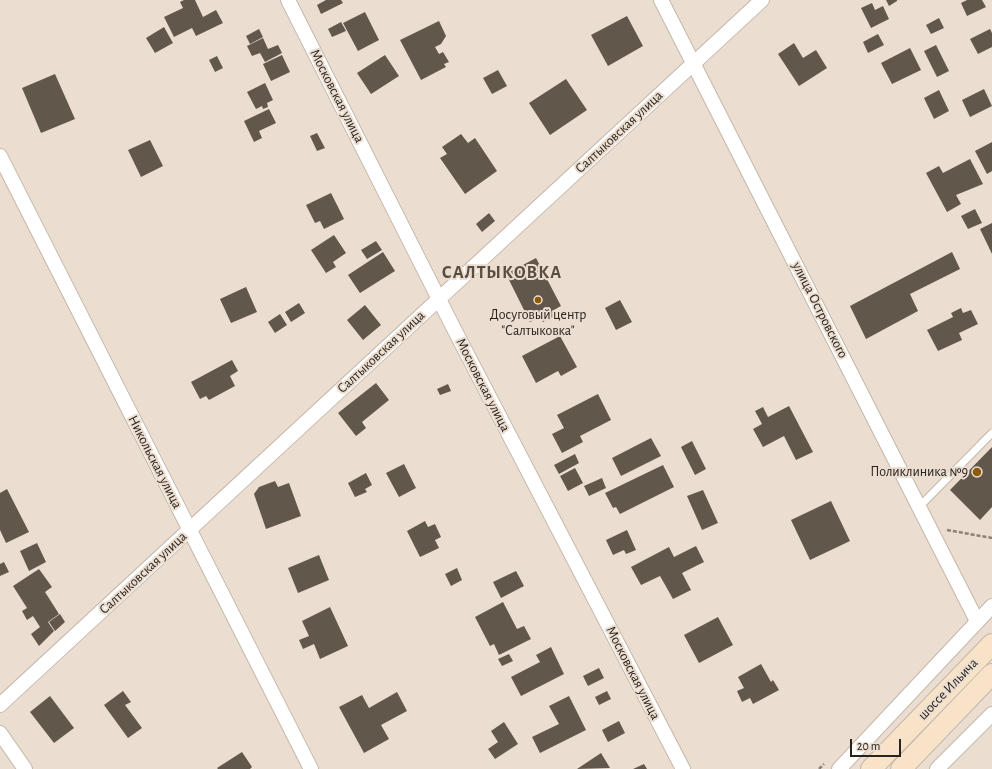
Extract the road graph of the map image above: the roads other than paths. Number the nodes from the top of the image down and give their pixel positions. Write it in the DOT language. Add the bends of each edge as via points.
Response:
graph roads {
  1 [pos="288,0"];
  2 [pos="661,0"];
  3 [pos="762,0"];
  4 [pos="694,63"];
  5 [pos="0,156"];
  6 [pos="440,298"];
  7 [pos="992,433"];
  8 [pos="920,506"];
  9 [pos="190,530"];
  10 [pos="992,606"];
  11 [pos="977,621"];
  12 [pos="992,644"];
  13 [pos="992,674"];
  14 [pos="0,705"];
  15 [pos="992,714"];
  16 [pos="0,734"];
  17 [pos="25,769"];
  18 [pos="311,769"];
  19 [pos="683,769"];
  20 [pos="839,769"];
  21 [pos="870,769"];
  22 [pos="901,769"];
  23 [pos="937,769"];
  1 -- 6 [label="street, Московская улица"];
  2 -- 4 [label="street, улица Островского"];
  3 -- 4 [label="street, Салтыковская улица"];
  4 -- 6 [label="street, Салтыковская улица"];
  4 -- 8 [label="street, улица Островского"];
  5 -- 9 [label="street, Никольская улица"];
  6 -- 9 [label="street, Салтыковская улица"];
  6 -- 19 [label="street, Московская улица"];
  7 -- 8 [label="lane"];
  8 -- 11 [label="street, улица Островского"];
  9 -- 14 [label="street, Салтыковская улица"];
  9 -- 18 [label="street, Никольская улица"];
  10 -- 11 [label="street"];
  11 -- 20 [label="street"];
  12 -- 21 [label="main road, шоссе Ильича"];
  13 -- 22 [label="main road, шоссе Ильича"];
  15 -- 23 [label="street"];
  16 -- 17 [label="street"];
}
